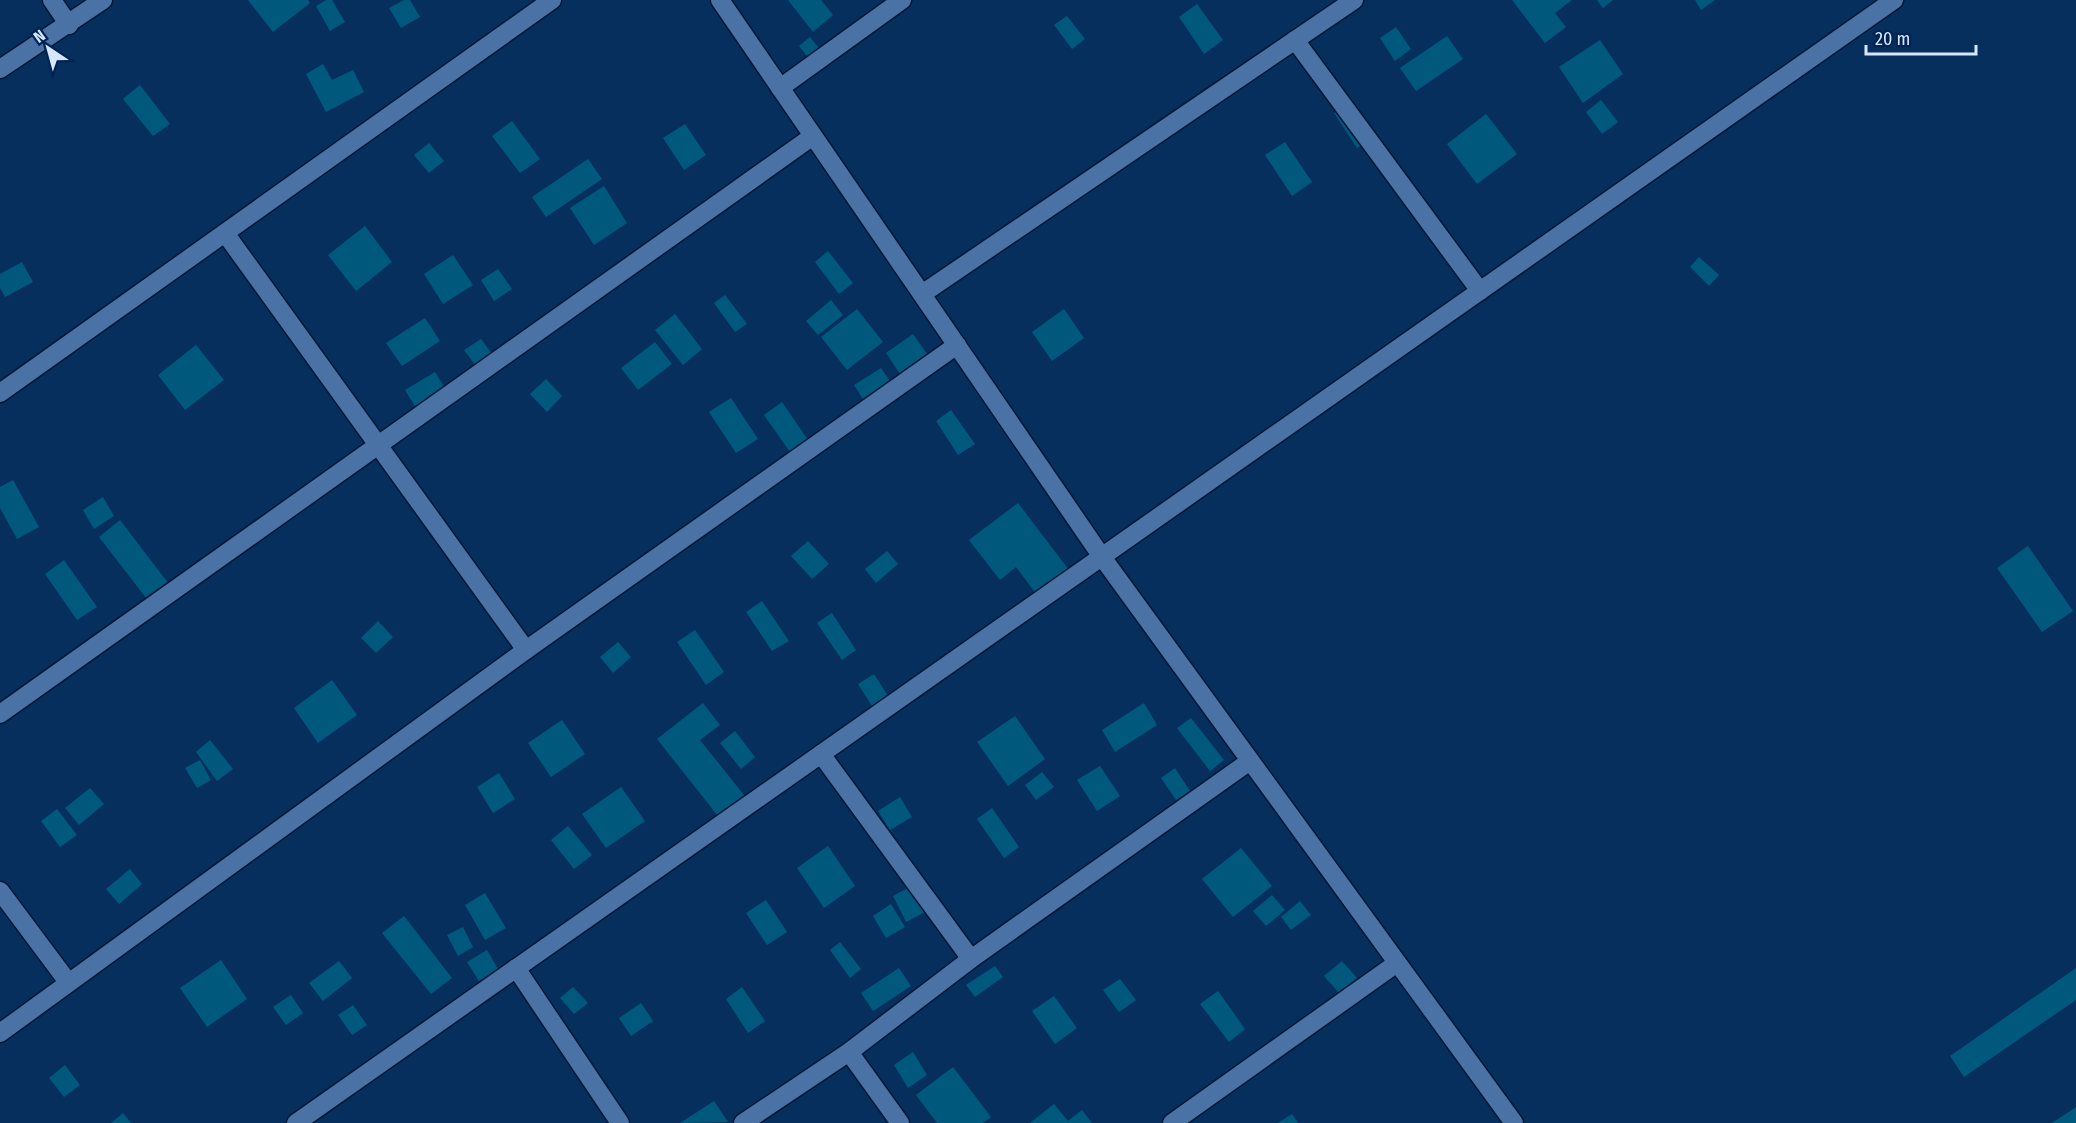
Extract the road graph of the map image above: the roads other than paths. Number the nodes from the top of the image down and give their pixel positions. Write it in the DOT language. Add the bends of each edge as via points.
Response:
graph roads {
  1 [pos="52,0"];
  2 [pos="103,0"];
  3 [pos="552,0"];
  4 [pos="720,0"];
  5 [pos="902,0"];
  6 [pos="1354,0"];
  7 [pos="1894,0"];
  8 [pos="69,25"];
  9 [pos="1295,40"];
  10 [pos="0,69"];
  11 [pos="780,87"];
  12 [pos="813,136"];
  13 [pos="225,233"];
  14 [pos="1480,291"];
  15 [pos="922,294"];
  16 [pos="957,345"];
  17 [pos="0,393"];
  18 [pos="378,446"];
  19 [pos="1102,556"];
  20 [pos="526,650"];
  21 [pos="0,714"];
  22 [pos="821,754"];
  23 [pos="1250,760"];
  24 [pos="0,891"];
  25 [pos="971,959"];
  26 [pos="1397,963"];
  27 [pos="516,968"];
  28 [pos="68,982"];
  29 [pos="0,1033"];
  30 [pos="849,1052"];
  31 [pos="296,1123"];
  32 [pos="620,1123"];
  33 [pos="743,1123"];
  34 [pos="900,1123"];
  35 [pos="1172,1123"];
  36 [pos="1514,1123"];
  1 -- 8 [label="street"];
  2 -- 8 [label="street"];
  3 -- 13 [label="street"];
  4 -- 11 [label="street"];
  5 -- 11 [label="street"];
  6 -- 9 [label="street"];
  7 -- 14 [label="street"];
  8 -- 10 [label="street"];
  9 -- 14 [label="street"];
  9 -- 15 [label="street"];
  11 -- 12 [label="street"];
  12 -- 15 [label="street"];
  12 -- 18 [label="street"];
  13 -- 17 [label="street"];
  13 -- 18 [label="street"];
  14 -- 19 [label="street"];
  15 -- 16 [label="street"];
  16 -- 19 [label="street"];
  16 -- 20 [label="street"];
  18 -- 20 [label="street"];
  18 -- 21 [label="street"];
  19 -- 22 [label="street"];
  19 -- 23 [label="street"];
  20 -- 28 [label="street"];
  22 -- 25 [label="street"];
  22 -- 27 [label="street"];
  23 -- 25 [label="street"];
  23 -- 26 [label="street"];
  24 -- 28 [label="street"];
  25 -- 30 [label="street"];
  26 -- 35 [label="street"];
  26 -- 36 [label="street"];
  27 -- 31 [label="street"];
  27 -- 32 [label="street"];
  28 -- 29 [label="street"];
  30 -- 33 [label="street"];
  30 -- 34 [label="street"];
}
